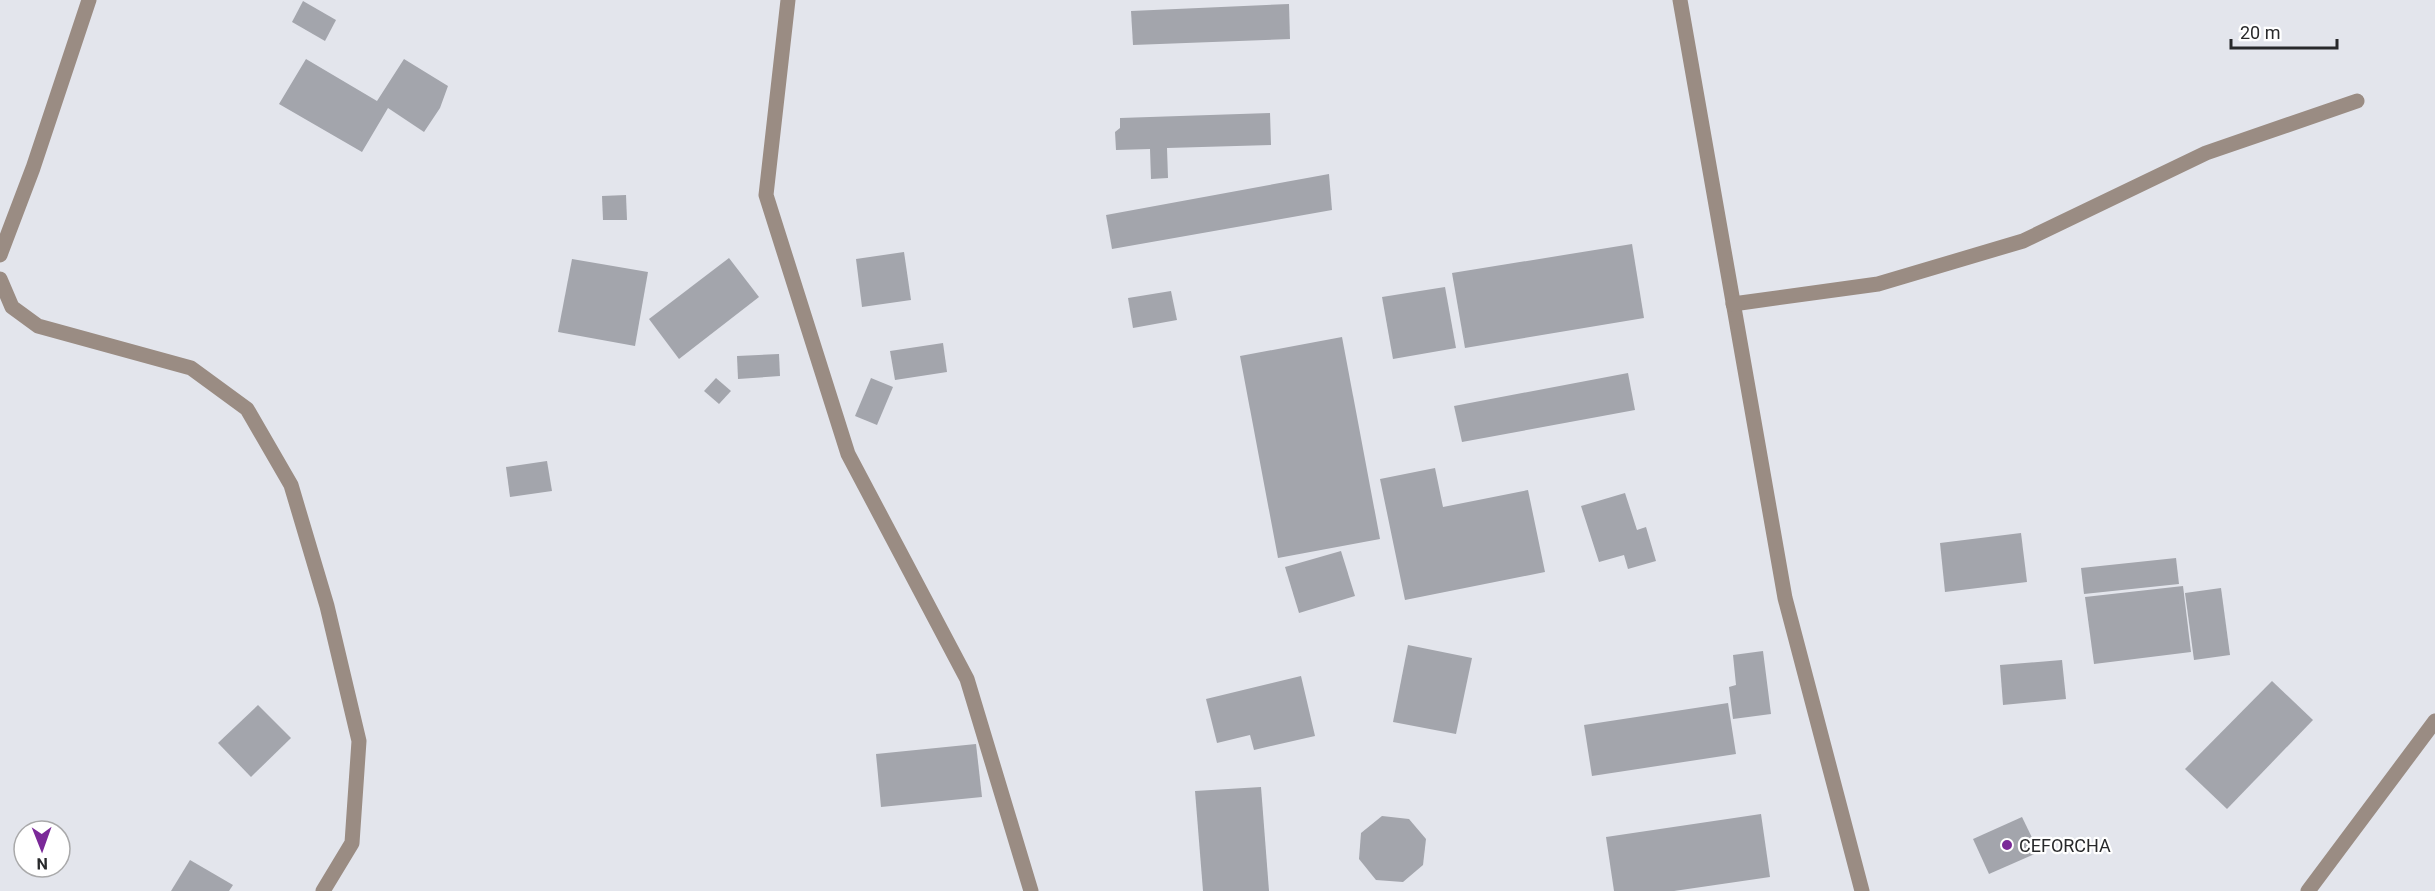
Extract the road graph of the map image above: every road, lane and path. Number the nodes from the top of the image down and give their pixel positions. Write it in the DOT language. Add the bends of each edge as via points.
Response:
graph roads {
  1 [pos="89,0"];
  2 [pos="788,0"];
  3 [pos="1680,0"];
  4 [pos="2357,101"];
  5 [pos="0,255"];
  6 [pos="0,279"];
  7 [pos="1733,304"];
  8 [pos="6,310"];
  9 [pos="2435,721"];
  10 [pos="323,891"];
  11 [pos="1031,891"];
  12 [pos="1862,891"];
  13 [pos="2308,891"];
  1 -- 5 [label="street"];
  2 -- 11 [label="street" via="766,195 848,454 967,679"];
  3 -- 7 [label="street"];
  4 -- 7 [label="street" via="2206,153 2023,241 1878,284"];
  6 -- 8 [label="street"];
  7 -- 12 [label="street" via="1785,598"];
  8 -- 10 [label="street" via="38,326 191,368 247,409 291,484 327,606 359,741 352,843"];
  9 -- 13 [label="street"];
}
